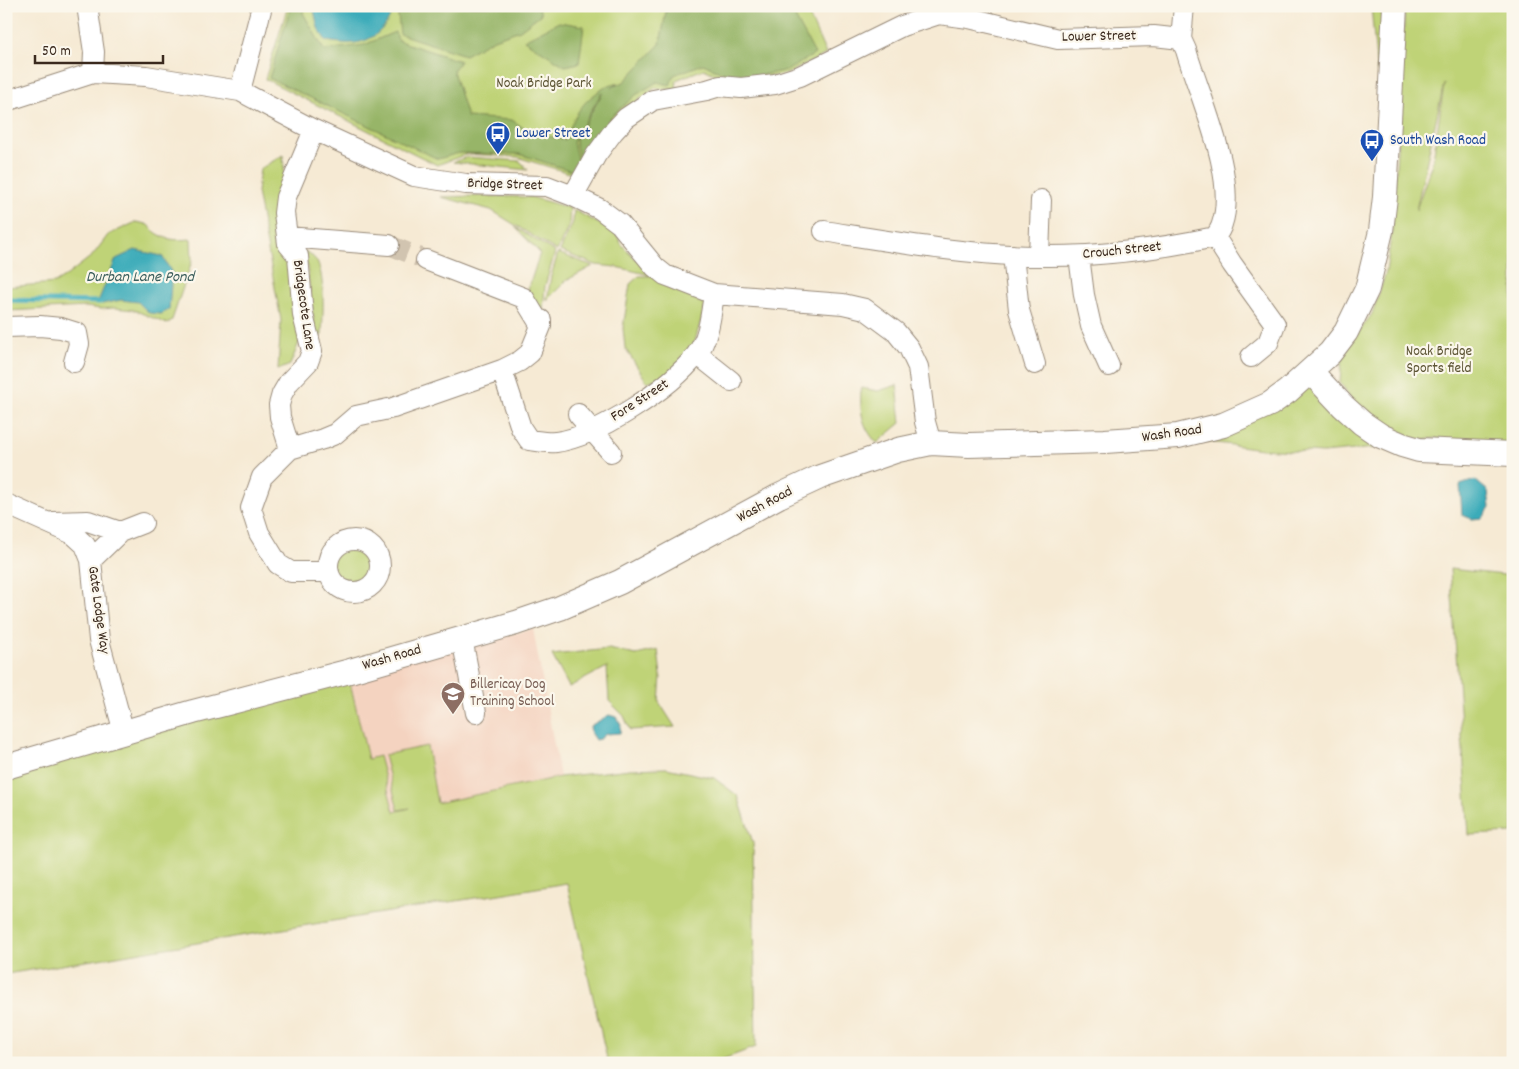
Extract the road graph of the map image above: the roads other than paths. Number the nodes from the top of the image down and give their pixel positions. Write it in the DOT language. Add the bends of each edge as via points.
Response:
graph roads {
  1 [pos="90,6"];
  2 [pos="262,6"];
  3 [pos="1184,6"];
  4 [pos="1395,6"];
  5 [pos="939,10"];
  6 [pos="1181,39"];
  7 [pos="93,73"];
  8 [pos="240,91"];
  9 [pos="6,101"];
  10 [pos="314,130"];
  11 [pos="574,196"];
  12 [pos="1041,200"];
  13 [pos="824,231"];
  14 [pos="287,237"];
  15 [pos="1215,237"];
  16 [pos="389,245"];
  17 [pos="1013,255"];
  18 [pos="1039,256"];
  19 [pos="1079,256"];
  20 [pos="426,260"];
  21 [pos="714,294"];
  22 [pos="6,327"];
  23 [pos="697,354"];
  24 [pos="1251,357"];
  25 [pos="74,362"];
  26 [pos="1035,364"];
  27 [pos="1109,366"];
  28 [pos="502,370"];
  29 [pos="1312,372"];
  30 [pos="731,381"];
  31 [pos="578,414"];
  32 [pos="591,430"];
  33 [pos="931,443"];
  34 [pos="290,449"];
  35 [pos="611,452"];
  36 [pos="1513,454"];
  37 [pos="6,504"];
  38 [pos="48,522"];
  39 [pos="143,523"];
  40 [pos="120,532"];
  41 [pos="91,560"];
  42 [pos="329,572"];
  43 [pos="462,638"];
  44 [pos="476,713"];
  45 [pos="124,733"];
  46 [pos="6,767"];
  1 -- 7 [label="street"];
  2 -- 8 [label="street"];
  3 -- 6 [label="street"];
  4 -- 29 [label="street" via="1385,198 1375,260 1367,289 1350,326"];
  5 -- 6 [label="street, Lower Street" via="1058,39 1154,36"];
  5 -- 11 [label="street, Lower Street" via="800,76 775,84 741,88 720,86 653,100 626,118 613,132 596,155"];
  6 -- 15 [label="street" via="1214,136 1225,180 1226,205"];
  7 -- 8 [label="street, Bridge Street" via="146,76"];
  7 -- 9 [label="street, Bridge Street"];
  8 -- 10 [label="street, Bridge Street"];
  10 -- 11 [label="street, Bridge Street" via="414,176 466,184 547,186"];
  10 -- 14 [label="street, Bridgecote Lane" via="286,197"];
  11 -- 21 [label="street, Bridge Street" via="620,224 665,275"];
  12 -- 18 [label="street"];
  13 -- 17 [label="street, Crouch Street"];
  14 -- 16 [label="street"];
  14 -- 34 [label="street, Bridgecote Lane" via="288,244 298,256 303,315 312,351 308,362 289,382 279,405"];
  15 -- 19 [label="street, Crouch Street"];
  15 -- 24 [label="street" via="1275,324 1268,343"];
  17 -- 18 [label="street, Crouch Street"];
  17 -- 26 [label="street" via="1022,324"];
  18 -- 19 [label="street, Crouch Street"];
  19 -- 27 [label="street" via="1091,326"];
  20 -- 28 [label="street" via="524,298 541,323 530,353"];
  21 -- 23 [label="street, Fore Street" via="705,339"];
  21 -- 33 [label="street, Bridge Street" via="843,304 864,309 896,332 909,348 918,367"];
  22 -- 25 [label="street" via="40,326 77,333 79,344"];
  23 -- 30 [label="street"];
  23 -- 32 [label="street, Fore Street" via="676,378 614,420"];
  28 -- 32 [label="street, Fore Street" via="521,428 529,440 555,442"];
  28 -- 34 [label="street" via="393,408 356,416 323,440"];
  29 -- 33 [label="street, Wash Road" via="1270,404 1248,415 1178,436 969,445"];
  29 -- 36 [label="street" via="1362,424 1402,445 1420,450"];
  31 -- 32 [label="street"];
  32 -- 35 [label="street"];
  33 -- 43 [label="street, Wash Road" via="898,450 820,477 620,582 516,624"];
  34 -- 42 [label="street" via="262,477 251,508 259,532 278,564 291,572"];
  37 -- 38 [label="street, Gate Lodge Way"];
  38 -- 40 [label="street" via="88,521"];
  38 -- 41 [label="street, Gate Lodge Way" via="73,534 84,545"];
  39 -- 40 [label="street"];
  40 -- 41 [label="street"];
  41 -- 45 [label="street, Gate Lodge Way" via="99,640"];
  43 -- 44 [label="street"];
  43 -- 45 [label="street, Wash Road"];
  45 -- 46 [label="street, Wash Road"];
}
